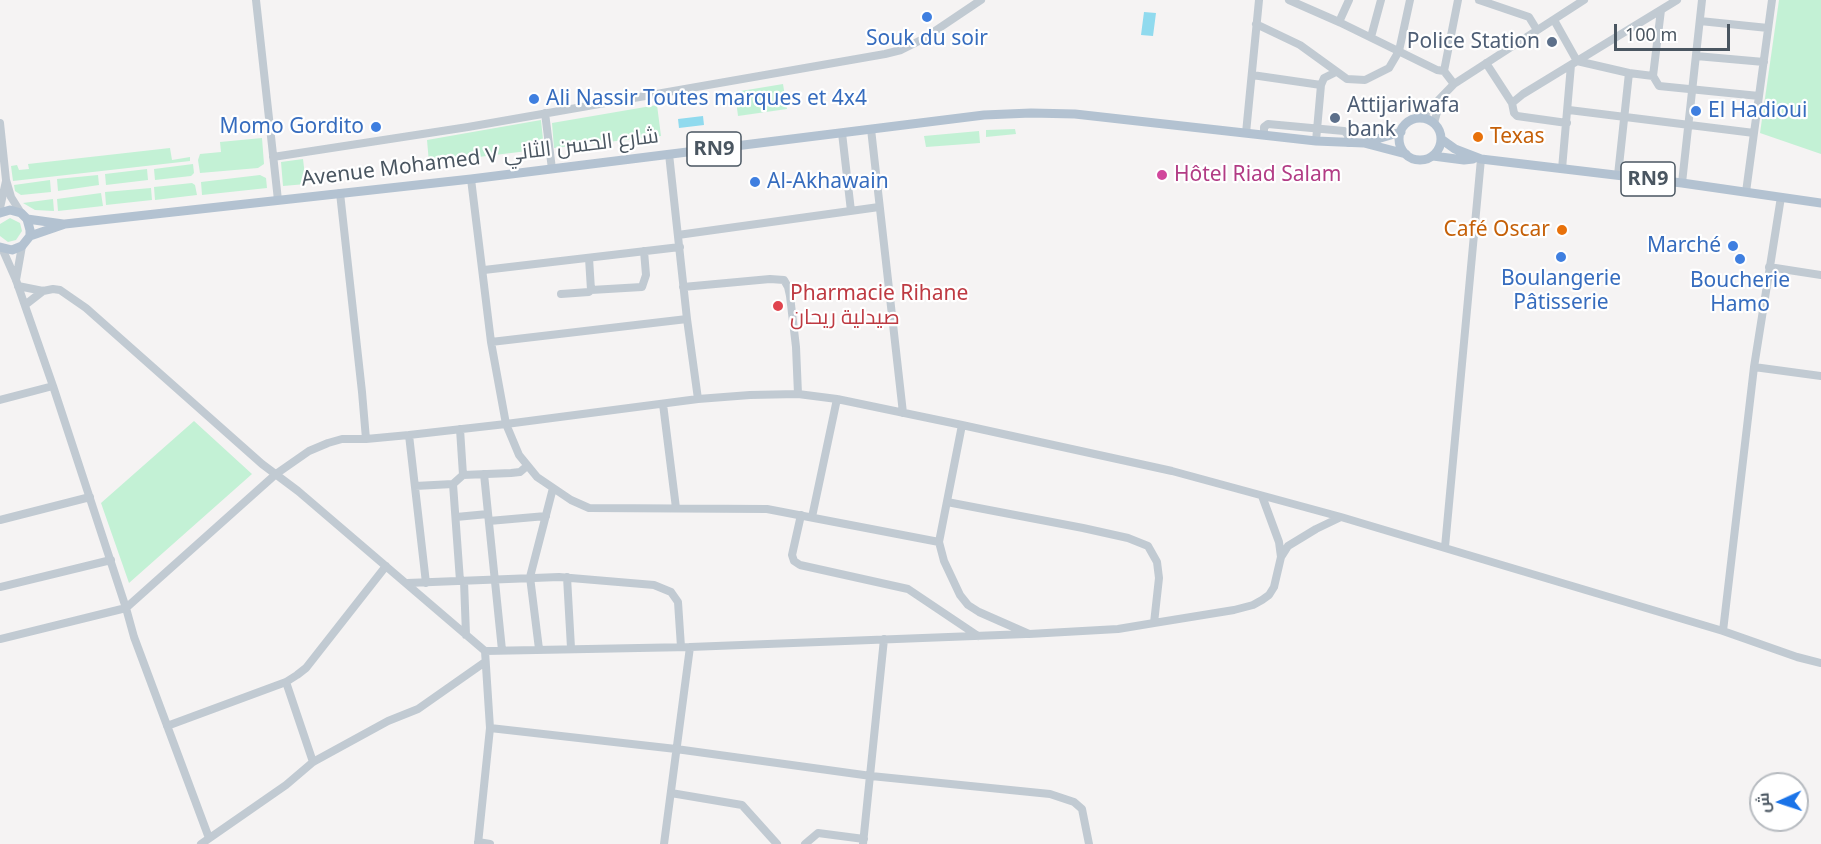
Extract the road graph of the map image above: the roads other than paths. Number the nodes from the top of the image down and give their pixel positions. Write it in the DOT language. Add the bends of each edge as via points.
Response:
graph roads {
  1 [pos="256,0"];
  2 [pos="981,0"];
  3 [pos="1259,0"];
  4 [pos="1289,0"];
  5 [pos="1349,0"];
  6 [pos="1381,0"];
  7 [pos="1410,0"];
  8 [pos="1458,0"];
  9 [pos="1479,0"];
  10 [pos="1584,0"];
  11 [pos="1677,0"];
  12 [pos="1702,0"];
  13 [pos="1772,0"];
  14 [pos="1661,10"];
  15 [pos="1554,20"];
  16 [pos="1700,21"];
  17 [pos="1339,22"];
  18 [pos="1257,24"];
  19 [pos="1768,28"];
  20 [pos="1537,30"];
  21 [pos="1371,38"];
  22 [pos="1399,51"];
  23 [pos="1696,56"];
  24 [pos="1764,62"];
  25 [pos="1486,63"];
  26 [pos="1574,63"];
  27 [pos="1444,71"];
  28 [pos="1336,72"];
  29 [pos="1629,73"];
  30 [pos="1251,75"];
  31 [pos="1653,76"];
  32 [pos="1454,84"];
  33 [pos="1321,85"];
  34 [pos="1692,88"];
  35 [pos="1759,96"];
  36 [pos="1442,98"];
  37 [pos="1512,103"];
  38 [pos="1569,110"];
  39 [pos="545,113"];
  40 [pos="1624,117"];
  41 [pos="1421,118"];
  42 [pos="0,123"];
  43 [pos="1434,123"];
  44 [pos="1567,123"];
  45 [pos="1688,125"];
  46 [pos="871,129"];
  47 [pos="1318,129"];
  48 [pos="1401,132"];
  49 [pos="842,133"];
  50 [pos="1246,133"];
  51 [pos="1754,133"];
  52 [pos="1264,135"];
  53 [pos="1,136"];
  54 [pos="1441,139"];
  55 [pos="1316,141"];
  56 [pos="1349,143"];
  57 [pos="1364,143"];
  58 [pos="669,154"];
  59 [pos="1406,154"];
  60 [pos="1433,156"];
  61 [pos="273,157"];
  62 [pos="1478,159"];
  63 [pos="552,169"];
  64 [pos="1562,169"];
  65 [pos="1618,175"];
  66 [pos="4,179"];
  67 [pos="471,179"];
  68 [pos="1682,183"];
  69 [pos="1746,192"];
  70 [pos="340,193"];
  71 [pos="1781,197"];
  72 [pos="278,200"];
  73 [pos="1821,202"];
  74 [pos="879,207"];
  75 [pos="0,208"];
  76 [pos="851,211"];
  77 [pos="0,213"];
  78 [pos="24,216"];
  79 [pos="65,225"];
  80 [pos="678,235"];
  81 [pos="30,236"];
  82 [pos="22,246"];
  83 [pos="1,247"];
  84 [pos="680,247"];
  85 [pos="645,251"];
  86 [pos="589,258"];
  87 [pos="1769,267"];
  88 [pos="484,270"];
  89 [pos="1821,275"];
  90 [pos="17,283"];
  91 [pos="683,287"];
  92 [pos="591,290"];
  93 [pos="43,291"];
  94 [pos="561,294"];
  95 [pos="25,305"];
  96 [pos="687,319"];
  97 [pos="491,342"];
  98 [pos="1754,367"];
  99 [pos="1821,376"];
  100 [pos="53,386"];
  101 [pos="798,394"];
  102 [pos="698,399"];
  103 [pos="837,399"];
  104 [pos="0,400"];
  105 [pos="663,404"];
  106 [pos="903,412"];
  107 [pos="506,424"];
  108 [pos="962,424"];
  109 [pos="460,429"];
  110 [pos="409,435"];
  111 [pos="366,439"];
  112 [pos="527,466"];
  113 [pos="276,474"];
  114 [pos="484,474"];
  115 [pos="464,475"];
  116 [pos="453,484"];
  117 [pos="415,486"];
  118 [pos="553,488"];
  119 [pos="1262,496"];
  120 [pos="90,497"];
  121 [pos="947,502"];
  122 [pos="676,508"];
  123 [pos="801,515"];
  124 [pos="546,516"];
  125 [pos="456,517"];
  126 [pos="488,517"];
  127 [pos="812,517"];
  128 [pos="1341,518"];
  129 [pos="0,520"];
  130 [pos="939,542"];
  131 [pos="1445,547"];
  132 [pos="1281,557"];
  133 [pos="111,560"];
  134 [pos="386,566"];
  135 [pos="530,577"];
  136 [pos="567,577"];
  137 [pos="495,579"];
  138 [pos="462,581"];
  139 [pos="407,583"];
  140 [pos="426,583"];
  141 [pos="0,587"];
  142 [pos="126,608"];
  143 [pos="1155,623"];
  144 [pos="1722,631"];
  145 [pos="1029,634"];
  146 [pos="466,635"];
  147 [pos="978,636"];
  148 [pos="0,639"];
  149 [pos="884,639"];
  150 [pos="681,647"];
  151 [pos="690,647"];
  152 [pos="571,648"];
  153 [pos="539,649"];
  154 [pos="502,650"];
  155 [pos="485,651"];
  156 [pos="485,662"];
  157 [pos="1821,663"];
  158 [pos="286,682"];
  159 [pos="167,726"];
  160 [pos="490,728"];
  161 [pos="676,749"];
  162 [pos="313,762"];
  163 [pos="871,776"];
  164 [pos="671,793"];
  165 [pos="209,838"];
  166 [pos="863,842"];
  167 [pos="478,843"];
  168 [pos="201,844"];
  169 [pos="490,844"];
  170 [pos="664,844"];
  171 [pos="777,844"];
  172 [pos="804,844"];
  173 [pos="1089,844"];
  1 -- 61 [label="street"];
  2 -- 39 [label="street" via="901,50"];
  3 -- 18 [label="street"];
  4 -- 17 [label="street"];
  5 -- 17 [label="street"];
  6 -- 21 [label="street"];
  7 -- 22 [label="street"];
  8 -- 27 [label="street"];
  9 -- 20 [label="street" via="1529,17"];
  10 -- 15 [label="street"];
  11 -- 14 [label="street"];
  12 -- 16 [label="street"];
  13 -- 19 [label="street"];
  14 -- 26 [label="street"];
  14 -- 31 [label="street"];
  15 -- 20 [label="street"];
  15 -- 26 [label="street"];
  16 -- 19 [label="street"];
  16 -- 23 [label="street"];
  17 -- 21 [label="street"];
  18 -- 28 [label="street" via="1300,45"];
  18 -- 30 [label="street"];
  19 -- 24 [label="street"];
  20 -- 25 [label="street"];
  21 -- 22 [label="street"];
  22 -- 27 [label="street"];
  22 -- 28 [label="street" via="1389,68 1365,80 1347,79"];
  23 -- 24 [label="street"];
  23 -- 34 [label="street"];
  24 -- 35 [label="street"];
  25 -- 32 [label="street"];
  25 -- 37 [label="street"];
  26 -- 29 [label="street"];
  26 -- 37 [label="street"];
  26 -- 38 [label="street"];
  27 -- 32 [label="street"];
  28 -- 33 [label="street" via="1324,78"];
  29 -- 31 [label="street"];
  29 -- 40 [label="street"];
  30 -- 33 [label="street"];
  30 -- 50 [label="street"];
  31 -- 34 [label="street" via="1659,86"];
  32 -- 36 [label="street"];
  33 -- 47 [label="street"];
  34 -- 35 [label="street"];
  34 -- 45 [label="street"];
  35 -- 51 [label="street"];
  36 -- 41 [label="street"];
  36 -- 43 [label="street"];
  37 -- 44 [label="street" via="1517,117"];
  38 -- 40 [label="street"];
  38 -- 44 [label="street"];
  39 -- 61 [label="street"];
  39 -- 63 [label="street"];
  40 -- 45 [label="street"];
  40 -- 65 [label="street"];
  41 -- 43 [label="main road"];
  41 -- 48 [label="main road, Avenue Mohamed V شارع الحسن الثاني / RN9" via="1408,122"];
  42 -- 53 [label="street"];
  43 -- 54 [label="main road"];
  44 -- 64 [label="street"];
  45 -- 51 [label="street"];
  45 -- 68 [label="street"];
  46 -- 49 [label="main road, Avenue Mohamed V شارع الحسن الثاني / RN9"];
  46 -- 50 [label="main road, Avenue Mohamed V شارع الحسن الثاني / RN9" via="967,116 1030,113 1085,115"];
  46 -- 74 [label="street"];
  47 -- 52 [label="street" via="1268,124"];
  47 -- 55 [label="street"];
  47 -- 56 [label="street" via="1346,132"];
  48 -- 57 [label="main road, Avenue Mohamed V شارع الحسن الثاني / RN9"];
  48 -- 59 [label="main road" via="1400,143"];
  49 -- 58 [label="main road, Avenue Mohamed V شارع الحسن الثاني / RN9"];
  49 -- 76 [label="street"];
  50 -- 52 [label="main road, Avenue Mohamed V شارع الحسن الثاني / RN9"];
  51 -- 69 [label="street"];
  52 -- 55 [label="main road, Avenue Mohamed V شارع الحسن الثاني / RN9"];
  53 -- 66 [label="street"];
  54 -- 60 [label="main road"];
  54 -- 62 [label="main road, Avenue Mohamed V شارع الحسن الثاني / RN9"];
  55 -- 56 [label="main road, Avenue Mohamed V شارع الحسن الثاني / RN9"];
  56 -- 57 [label="main road, Avenue Mohamed V شارع الحسن الثاني / RN9"];
  57 -- 59 [label="main road, Avenue Mohamed V شارع الحسن الثاني / RN9"];
  58 -- 63 [label="main road, Avenue Mohamed V شارع الحسن الثاني / RN9"];
  58 -- 80 [label="street"];
  59 -- 60 [label="main road, Avenue Mohamed V شارع الحسن الثاني / RN9" via="1422,160"];
  60 -- 62 [label="main road, Avenue Mohamed V شارع الحسن الثاني / RN9"];
  61 -- 72 [label="street"];
  62 -- 64 [label="main road, Avenue Mohamed V شارع الحسن الثاني / RN9"];
  62 -- 131 [label="street"];
  63 -- 67 [label="main road, Avenue Mohamed V شارع الحسن الثاني / RN9"];
  64 -- 65 [label="main road, Avenue Mohamed V شارع الحسن الثاني / RN9"];
  65 -- 68 [label="main road, Avenue Mohamed V شارع الحسن الثاني / RN9"];
  66 -- 75 [label="street"];
  66 -- 78 [label="street"];
  67 -- 70 [label="main road, Avenue Mohamed V شارع الحسن الثاني / RN9"];
  67 -- 88 [label="street"];
  68 -- 69 [label="main road, Avenue Mohamed V شارع الحسن الثاني / RN9"];
  69 -- 71 [label="main road, Avenue Mohamed V شارع الحسن الثاني / RN9"];
  70 -- 72 [label="main road, Avenue Mohamed V شارع الحسن الثاني / RN9"];
  70 -- 111 [label="street"];
  71 -- 73 [label="main road, Avenue Mohamed V شارع الحسن الثاني / RN9"];
  71 -- 87 [label="street"];
  72 -- 79 [label="main road, Avenue Mohamed V شارع الحسن الثاني / RN9"];
  74 -- 76 [label="street"];
  74 -- 106 [label="street"];
  76 -- 80 [label="street"];
  77 -- 78 [label="main road, RN9" via="10,210"];
  78 -- 79 [label="main road, Avenue Mohamed V شارع الحسن الثاني / RN9"];
  78 -- 81 [label="main road"];
  79 -- 81 [label="main road, Avenue Mohamed V شارع الحسن الثاني / RN9"];
  80 -- 84 [label="street"];
  81 -- 82 [label="main road"];
  82 -- 83 [label="main road" via="12,250"];
  82 -- 90 [label="street"];
  83 -- 90 [label="street"];
  84 -- 85 [label="street"];
  84 -- 91 [label="street"];
  85 -- 86 [label="street"];
  85 -- 92 [label="street" via="642,287"];
  86 -- 88 [label="street"];
  86 -- 92 [label="street"];
  87 -- 89 [label="street"];
  87 -- 98 [label="street"];
  88 -- 97 [label="street"];
  90 -- 93 [label="street"];
  90 -- 95 [label="street"];
  91 -- 96 [label="street"];
  91 -- 101 [label="street" via="784,280 790,296"];
  92 -- 94 [label="street"];
  93 -- 95 [label="street"];
  93 -- 113 [label="street" via="60,290 86,308"];
  95 -- 100 [label="street"];
  96 -- 97 [label="street"];
  96 -- 102 [label="street"];
  97 -- 107 [label="street"];
  98 -- 99 [label="street"];
  98 -- 144 [label="street"];
  100 -- 104 [label="street"];
  100 -- 120 [label="street"];
  101 -- 102 [label="street"];
  101 -- 103 [label="street"];
  102 -- 105 [label="street"];
  103 -- 106 [label="street"];
  103 -- 127 [label="street"];
  105 -- 107 [label="street"];
  105 -- 122 [label="street"];
  106 -- 108 [label="street"];
  107 -- 109 [label="street"];
  107 -- 112 [label="street"];
  108 -- 119 [label="street" via="1172,471"];
  108 -- 121 [label="street"];
  109 -- 110 [label="street"];
  109 -- 115 [label="street"];
  110 -- 111 [label="street"];
  110 -- 117 [label="street"];
  111 -- 113 [label="street" via="328,443"];
  112 -- 114 [label="street" via="520,471"];
  112 -- 118 [label="street"];
  113 -- 134 [label="street"];
  113 -- 142 [label="street"];
  114 -- 115 [label="street"];
  114 -- 126 [label="street"];
  115 -- 116 [label="street"];
  116 -- 117 [label="street"];
  116 -- 125 [label="street"];
  117 -- 140 [label="street"];
  118 -- 122 [label="street" via="589,508"];
  118 -- 124 [label="street"];
  119 -- 128 [label="street"];
  119 -- 132 [label="street"];
  120 -- 129 [label="street"];
  120 -- 133 [label="street"];
  121 -- 130 [label="street"];
  121 -- 143 [label="street" via="1083,528 1148,546 1157,562 1159,578"];
  122 -- 123 [label="street" via="753,508"];
  123 -- 127 [label="street"];
  123 -- 147 [label="street" via="792,555 800,566 908,589"];
  124 -- 126 [label="street"];
  124 -- 135 [label="street"];
  125 -- 126 [label="street"];
  125 -- 138 [label="street"];
  126 -- 137 [label="street"];
  127 -- 130 [label="street"];
  128 -- 131 [label="street"];
  128 -- 132 [label="street" via="1300,538"];
  130 -- 145 [label="street" via="960,595 968,605"];
  131 -- 144 [label="street"];
  132 -- 143 [label="street" via="1274,587 1253,605"];
  133 -- 141 [label="street"];
  133 -- 142 [label="street"];
  134 -- 139 [label="street"];
  134 -- 158 [label="street" via="306,668"];
  135 -- 136 [label="street"];
  135 -- 137 [label="street"];
  135 -- 153 [label="street"];
  136 -- 150 [label="street" via="666,588 678,602"];
  136 -- 152 [label="street"];
  137 -- 138 [label="street"];
  137 -- 154 [label="street"];
  138 -- 140 [label="street"];
  138 -- 146 [label="street"];
  139 -- 140 [label="street"];
  139 -- 146 [label="street"];
  142 -- 148 [label="street"];
  142 -- 159 [label="street"];
  143 -- 145 [label="street"];
  144 -- 157 [label="street"];
  145 -- 147 [label="street"];
  146 -- 155 [label="street"];
  147 -- 149 [label="street"];
  149 -- 151 [label="street"];
  149 -- 163 [label="street"];
  150 -- 151 [label="street"];
  150 -- 152 [label="street"];
  151 -- 161 [label="street"];
  152 -- 153 [label="street"];
  153 -- 154 [label="street"];
  154 -- 155 [label="street"];
  155 -- 156 [label="street"];
  156 -- 160 [label="street"];
  156 -- 162 [label="street" via="418,709"];
  158 -- 159 [label="street"];
  158 -- 162 [label="street"];
  159 -- 165 [label="street"];
  160 -- 161 [label="street"];
  160 -- 167 [label="street"];
  161 -- 163 [label="street"];
  161 -- 164 [label="street"];
  162 -- 165 [label="street"];
  163 -- 166 [label="street"];
  163 -- 173 [label="street" via="1061,797 1083,809"];
  164 -- 170 [label="street"];
  164 -- 171 [label="street" via="742,805"];
  165 -- 168 [label="street"];
  166 -- 172 [label="street" via="818,832"];
  167 -- 169 [label="street"];
}
